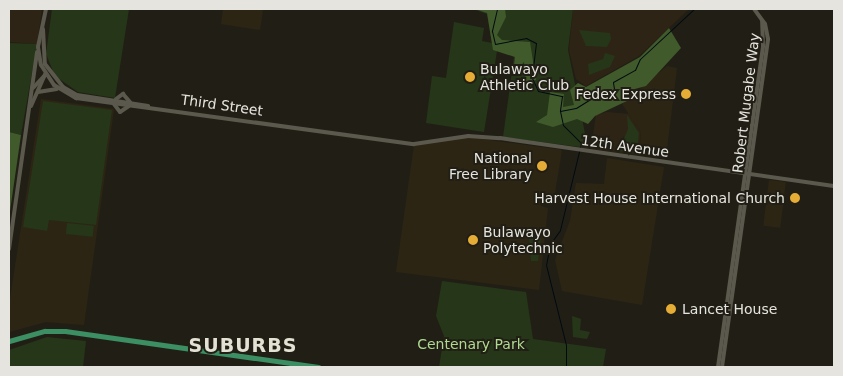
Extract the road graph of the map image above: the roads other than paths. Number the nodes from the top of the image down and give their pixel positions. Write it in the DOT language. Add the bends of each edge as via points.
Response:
graph roads {
  1 [pos="46,9"];
  2 [pos="754,9"];
  3 [pos="43,26"];
  4 [pos="38,47"];
  5 [pos="43,54"];
  6 [pos="46,75"];
  7 [pos="61,88"];
  8 [pos="32,92"];
  9 [pos="37,93"];
  10 [pos="114,102"];
  11 [pos="129,104"];
  12 [pos="29,111"];
  13 [pos="414,144"];
  14 [pos="747,174"];
  15 [pos="834,186"];
  16 [pos="9,249"];
  17 [pos="10,340"];
  18 [pos="318,367"];
  19 [pos="718,367"];
  20 [pos="722,367"];
  1 -- 3 [label="main road"];
  2 -- 14 [label="main road, Robert Mugabe Way" via="761,16 768,39"];
  3 -- 4 [label="main road"];
  3 -- 5 [label="main road"];
  4 -- 6 [label="main road"];
  4 -- 8 [label="main road"];
  5 -- 6 [label="main road"];
  5 -- 7 [label="main road" via="49,72"];
  6 -- 7 [label="main road"];
  6 -- 8 [label="main road"];
  6 -- 9 [label="main road"];
  7 -- 9 [label="main road" via="48,87"];
  7 -- 10 [label="main road" via="76,98"];
  8 -- 12 [label="main road"];
  9 -- 12 [label="main road"];
  10 -- 11 [label="main road, Third Street"];
  10 -- 11 [label="main road" via="120,112"];
  10 -- 11 [label="main road" via="123,94"];
  11 -- 13 [label="main road, Third Street"];
  12 -- 16 [label="main road"];
  13 -- 14 [label="main road, 12th Avenue" via="471,136"];
  14 -- 15 [label="main road, 12th Avenue"];
  14 -- 19 [label="main road, Robert Mugabe Way"];
  14 -- 20 [label="main road, Robert Mugabe Way"];
  17 -- 18 [label="highway" via="65,331"];
}
